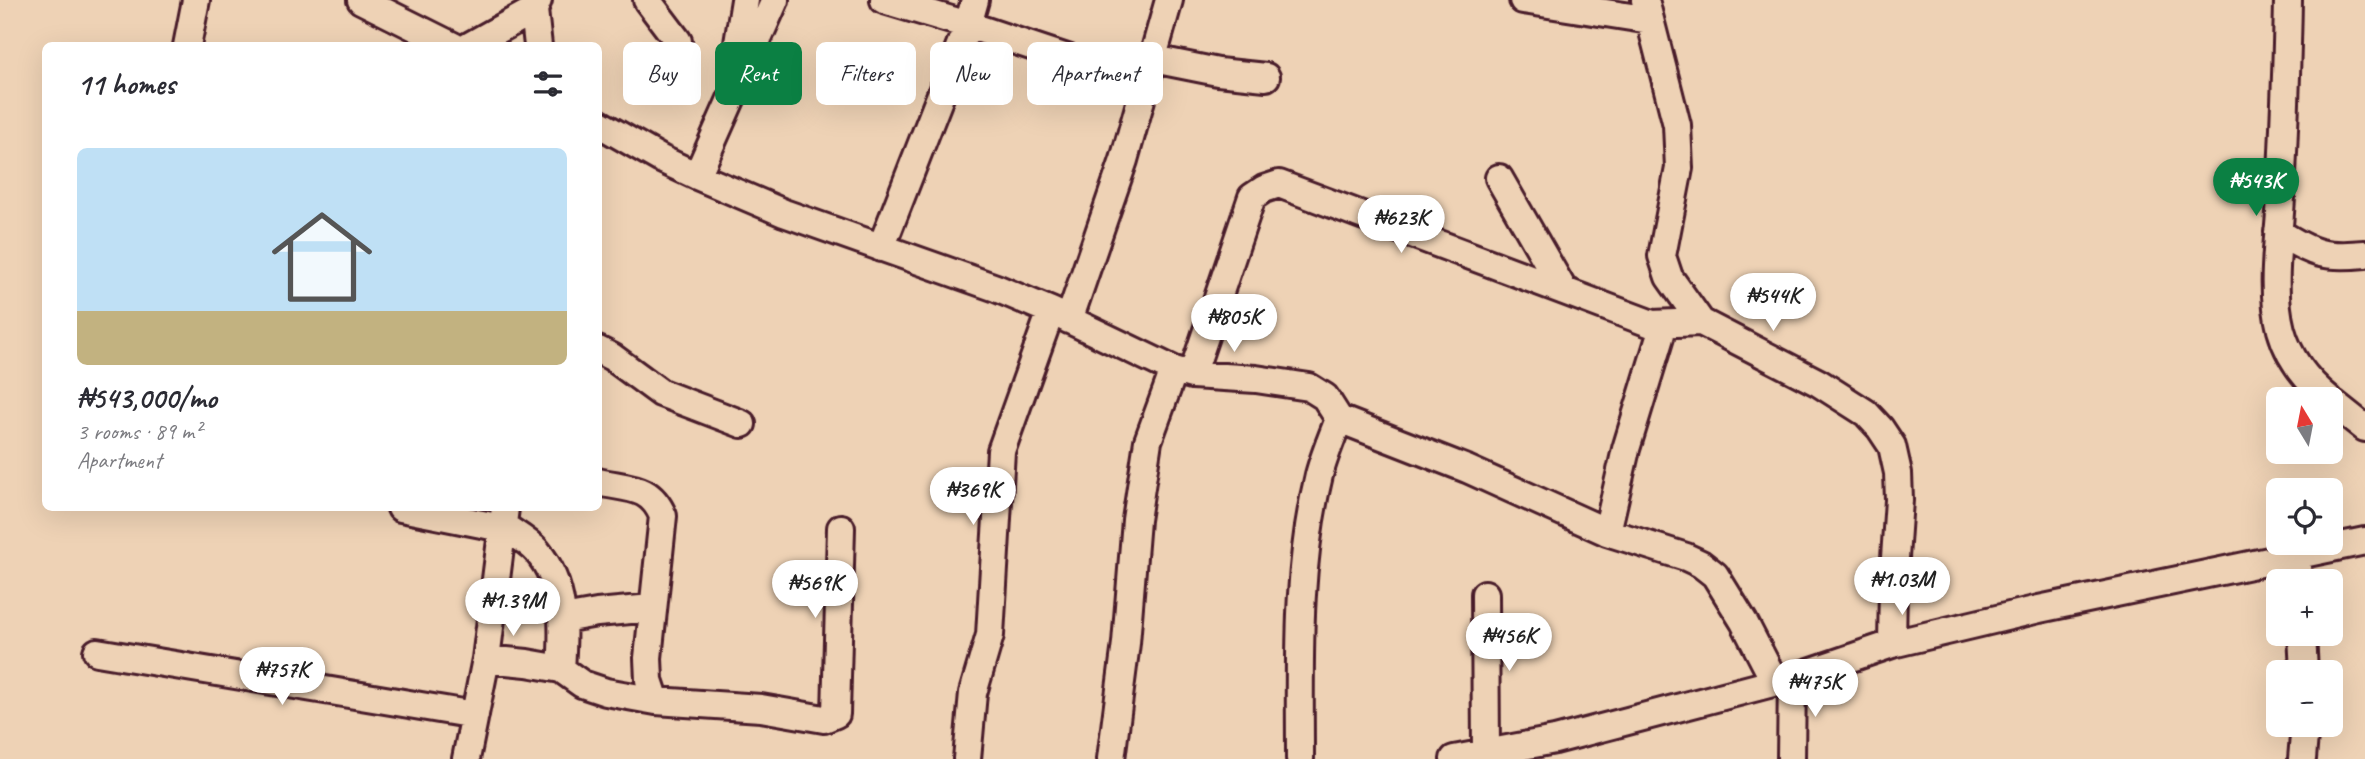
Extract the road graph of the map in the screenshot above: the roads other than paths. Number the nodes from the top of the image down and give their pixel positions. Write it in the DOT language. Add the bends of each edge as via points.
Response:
graph roads {
  1 [pos="196,0"];
  2 [pos="361,0"];
  3 [pos="647,0"];
  4 [pos="745,0"];
  5 [pos="775,0"];
  6 [pos="884,0"];
  7 [pos="1169,0"];
  8 [pos="1523,0"];
  9 [pos="2288,0"];
  10 [pos="536,5"];
  11 [pos="1648,10"];
  12 [pos="971,12"];
  13 [pos="678,41"];
  14 [pos="188,42"];
  15 [pos="445,42"];
  16 [pos="476,42"];
  17 [pos="538,42"];
  18 [pos="737,42"];
  19 [pos="756,42"];
  20 [pos="1044,42"];
  21 [pos="1158,42"];
  22 [pos="1163,61"];
  23 [pos="1266,77"];
  24 [pos="728,105"];
  25 [pos="1139,105"];
  26 [pos="602,128"];
  27 [pos="697,176"];
  28 [pos="1499,178"];
  29 [pos="2278,232"];
  30 [pos="881,248"];
  31 [pos="2365,254"];
  32 [pos="1564,291"];
  33 [pos="1060,315"];
  34 [pos="1701,322"];
  35 [pos="1664,324"];
  36 [pos="602,353"];
  37 [pos="1183,372"];
  38 [pos="2316,387"];
  39 [pos="2343,410"];
  40 [pos="1339,419"];
  41 [pos="743,424"];
  42 [pos="2365,428"];
  43 [pos="602,483"];
  44 [pos="426,511"];
  45 [pos="503,520"];
  46 [pos="841,528"];
  47 [pos="1607,532"];
  48 [pos="2365,541"];
  49 [pos="2298,568"];
  50 [pos="1485,594"];
  51 [pos="652,608"];
  52 [pos="563,619"];
  53 [pos="1892,644"];
  54 [pos="97,652"];
  55 [pos="486,659"];
  56 [pos="561,669"];
  57 [pos="1783,680"];
  58 [pos="656,701"];
  59 [pos="475,715"];
  60 [pos="2304,737"];
  61 [pos="1555,749"];
  62 [pos="1486,752"];
  63 [pos="466,759"];
  64 [pos="967,759"];
  65 [pos="1111,759"];
  66 [pos="1300,759"];
  67 [pos="1454,759"];
  68 [pos="1791,759"];
  69 [pos="2302,759"];
  1 -- 14 [label="street"];
  2 -- 15 [label="street"];
  3 -- 13 [label="street"];
  4 -- 18 [label="street"];
  5 -- 19 [label="street"];
  6 -- 12 [label="street"];
  7 -- 21 [label="street"];
  8 -- 11 [label="street"];
  9 -- 29 [label="street"];
  10 -- 16 [label="street"];
  10 -- 17 [label="street"];
  11 -- 34 [label="street" via="1676,125 1679,168 1662,256 1670,277"];
  12 -- 20 [label="street"];
  12 -- 30 [label="street"];
  22 -- 23 [label="street"];
  24 -- 27 [label="street"];
  25 -- 33 [label="street" via="1124,160"];
  26 -- 27 [label="street"];
  27 -- 30 [label="street"];
  28 -- 32 [label="street"];
  29 -- 31 [label="street" via="2320,255"];
  29 -- 38 [label="street" via="2276,289 2282,332 2300,372"];
  30 -- 33 [label="street"];
  32 -- 35 [label="street" via="1652,324"];
  32 -- 37 [label="street" via="1279,184 1252,197"];
  33 -- 37 [label="street"];
  33 -- 64 [label="street" via="1000,451 990,635 973,693"];
  34 -- 35 [label="street"];
  34 -- 53 [label="street" via="1819,383 1866,414 1892,446 1899,500"];
  35 -- 47 [label="street"];
  36 -- 41 [label="street" via="661,393"];
  37 -- 40 [label="street" via="1309,387 1325,397"];
  37 -- 65 [label="street" via="1148,441"];
  39 -- 42 [label="street"];
  40 -- 47 [label="street" via="1467,469"];
  40 -- 66 [label="street" via="1320,473 1300,595"];
  43 -- 51 [label="street" via="648,493 663,516"];
  44 -- 45 [label="street"];
  45 -- 52 [label="street" via="536,550 558,588"];
  45 -- 55 [label="street"];
  46 -- 58 [label="street" via="836,713 824,719 761,708"];
  47 -- 57 [label="street" via="1686,557 1716,575"];
  48 -- 49 [label="street"];
  49 -- 53 [label="street" via="2039,609"];
  50 -- 62 [label="street"];
  51 -- 52 [label="street"];
  51 -- 58 [label="street" via="648,658"];
  52 -- 56 [label="street"];
  53 -- 57 [label="street"];
  54 -- 59 [label="street"];
  55 -- 56 [label="street"];
  55 -- 59 [label="street"];
  56 -- 58 [label="street" via="582,684"];
  57 -- 61 [label="street"];
  57 -- 68 [label="street"];
  59 -- 63 [label="street"];
  60 -- 69 [label="street"];
  61 -- 62 [label="street"];
  62 -- 67 [label="street"];
}
